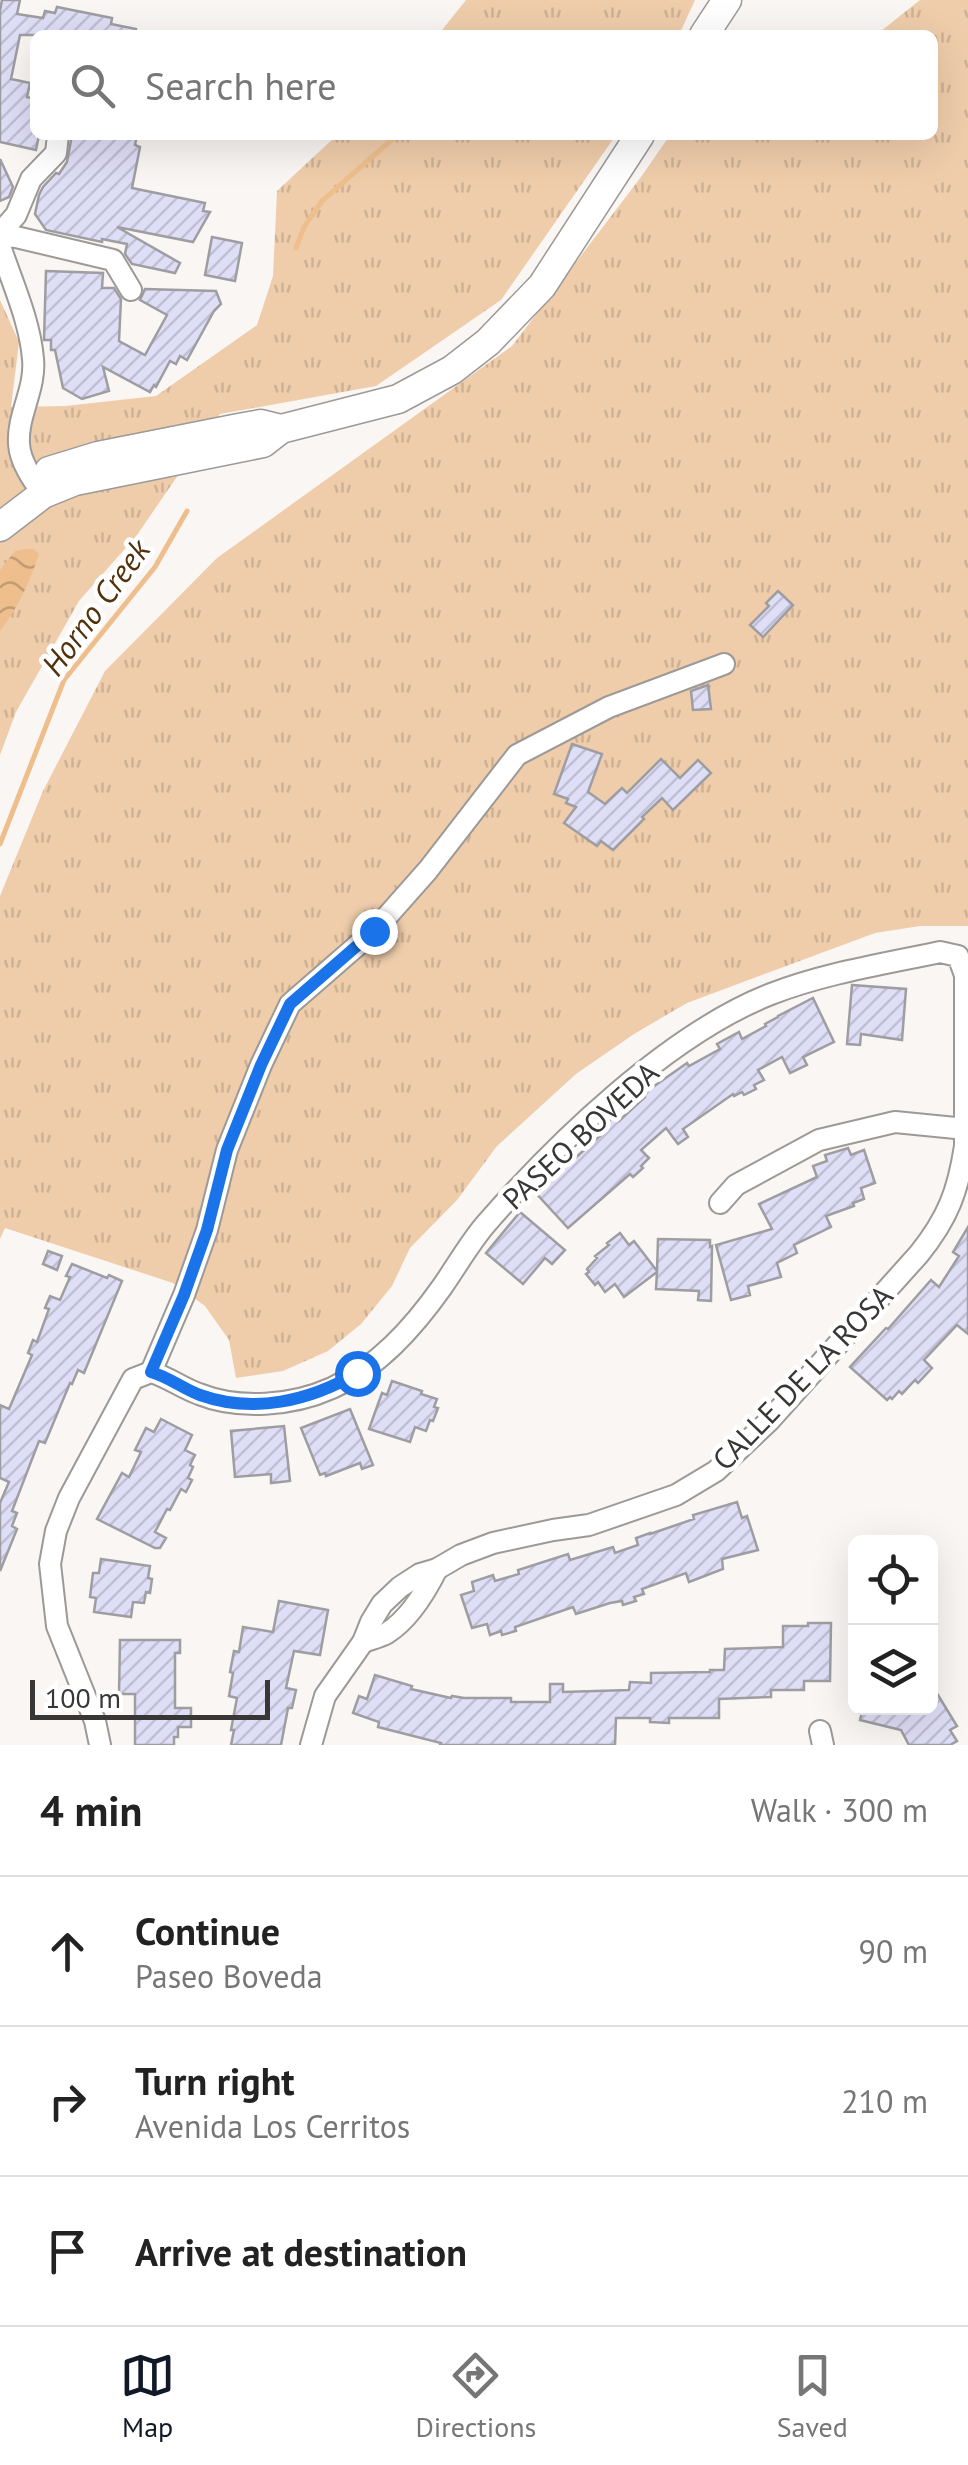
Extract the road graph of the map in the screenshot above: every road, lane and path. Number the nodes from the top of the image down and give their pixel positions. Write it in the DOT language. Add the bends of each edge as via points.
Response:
graph roads {
  1 [pos="726,0"];
  2 [pos="707,30"];
  3 [pos="57,140"];
  4 [pos="637,140"];
  5 [pos="0,235"];
  6 [pos="0,246"];
  7 [pos="130,290"];
  8 [pos="37,486"];
  9 [pos="0,504"];
  10 [pos="0,526"];
  11 [pos="724,664"];
  12 [pos="966,1129"];
  13 [pos="720,1203"];
  14 [pos="151,1372"];
  15 [pos="100,1745"];
  16 [pos="311,1745"];
  1 -- 2 [label="street"];
  3 -- 5 [label="street"];
  4 -- 8 [label="street" via="542,286 452,370 398,399 282,429 263,444"];
  5 -- 7 [label="street" via="113,260"];
  6 -- 8 [label="street" via="33,354 19,439"];
  8 -- 9 [label="street"];
  8 -- 10 [label="street"];
  11 -- 14 [label="street" via="609,708 516,755 374,931 290,1004 227,1150 202,1245"];
  12 -- 13 [label="street" via="895,1122 818,1140 736,1185"];
  12 -- 14 [label="street, PASEO BOVEDA" via="965,975 958,956 940,952 770,994 716,1022 600,1108 482,1228 412,1326 357,1373 304,1398 270,1404 200,1395"];
  12 -- 16 [label="street, CALLE DE LA ROSA" via="961,1171 938,1230 716,1471 676,1496 589,1525 493,1543 400,1587 382,1604 325,1696"];
  14 -- 15 [label="street" via="132,1378 70,1498 50,1564 57,1626"];
}
